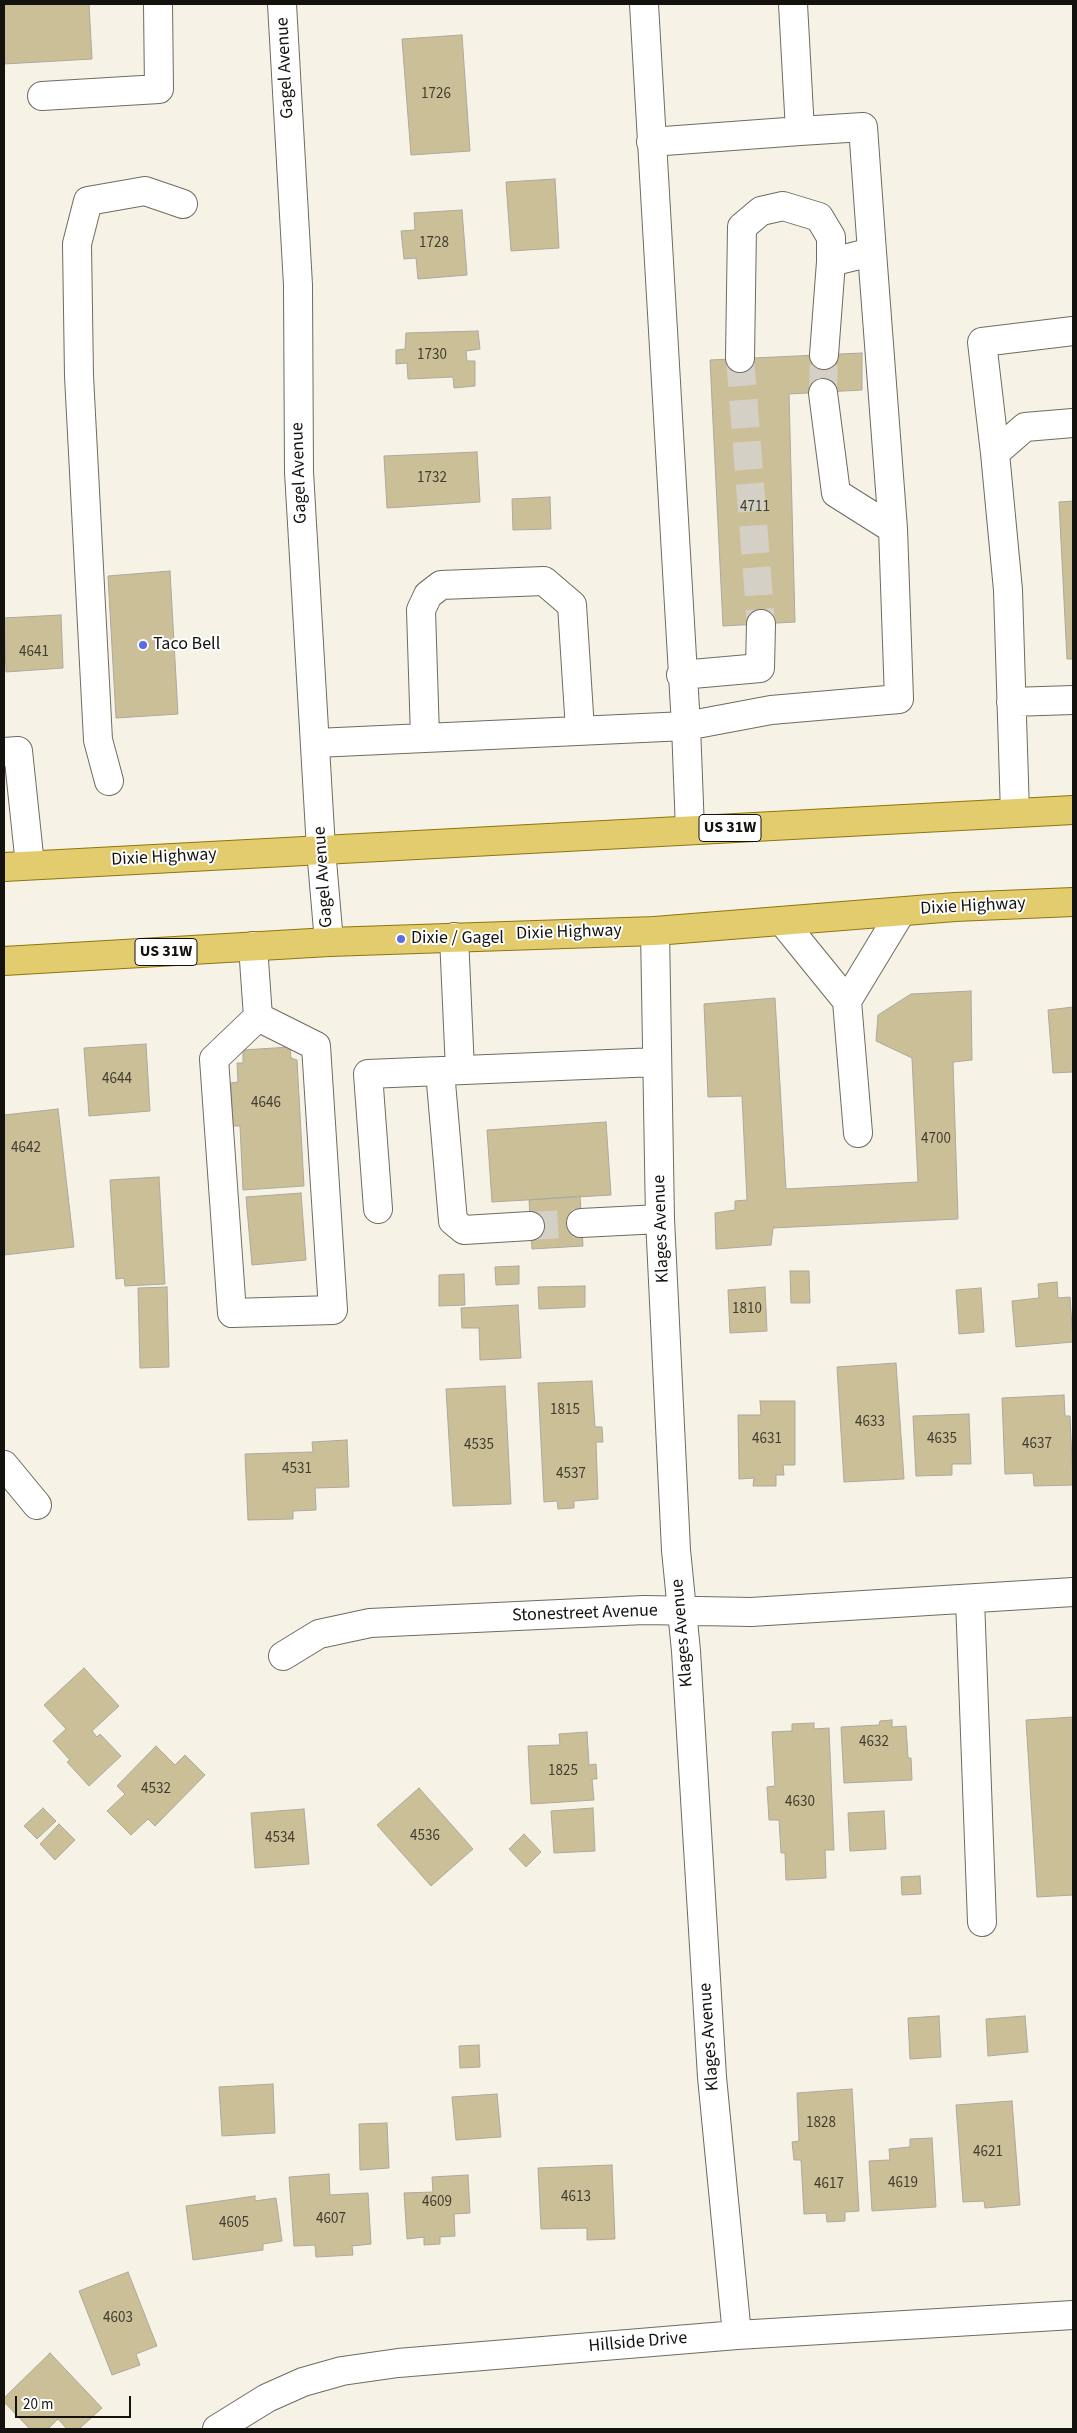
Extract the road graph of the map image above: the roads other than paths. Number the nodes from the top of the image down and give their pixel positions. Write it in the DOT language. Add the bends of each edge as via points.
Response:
graph roads {
  1 [pos="158,4"];
  2 [pos="282,4"];
  3 [pos="644,4"];
  4 [pos="792,4"];
  5 [pos="42,96"];
  6 [pos="800,131"];
  7 [pos="651,142"];
  8 [pos="183,204"];
  9 [pos="872,252"];
  10 [pos="831,262"];
  11 [pos="1073,331"];
  12 [pos="824,355"];
  13 [pos="740,358"];
  14 [pos="823,393"];
  15 [pos="1073,423"];
  16 [pos="995,453"];
  17 [pos="893,529"];
  18 [pos="761,624"];
  19 [pos="681,674"];
  20 [pos="1073,700"];
  21 [pos="1011,702"];
  22 [pos="686,726"];
  23 [pos="580,730"];
  24 [pos="425,737"];
  25 [pos="316,743"];
  26 [pos="4,752"];
  27 [pos="109,782"];
  28 [pos="1073,810"];
  29 [pos="1015,813"];
  30 [pos="690,830"];
  31 [pos="320,849"];
  32 [pos="17,866"];
  33 [pos="1073,902"];
  34 [pos="901,912"];
  35 [pos="782,921"];
  36 [pos="655,931"];
  37 [pos="454,937"];
  38 [pos="329,942"];
  39 [pos="253,946"];
  40 [pos="4,961"];
  41 [pos="847,1001"];
  42 [pos="258,1017"];
  43 [pos="657,1062"];
  44 [pos="450,1070"];
  45 [pos="858,1133"];
  46 [pos="378,1209"];
  47 [pos="660,1219"];
  48 [pos="581,1223"];
  49 [pos="530,1226"];
  50 [pos="4,1465"];
  51 [pos="37,1505"];
  52 [pos="1073,1592"];
  53 [pos="970,1599"];
  54 [pos="681,1611"];
  55 [pos="283,1656"];
  56 [pos="982,1922"];
  57 [pos="1073,2316"];
  58 [pos="736,2335"];
  59 [pos="217,2429"];
  1 -- 5 [label="street" via="160,89"];
  2 -- 25 [label="street, Gagel Avenue" via="298,285 299,472"];
  3 -- 7 [label="street"];
  4 -- 6 [label="street"];
  6 -- 7 [label="street"];
  6 -- 9 [label="street" via="863,126"];
  7 -- 19 [label="street"];
  8 -- 27 [label="street" via="145,191 88,201 77,244 79,376 98,740"];
  9 -- 10 [label="street"];
  9 -- 17 [label="street"];
  10 -- 12 [label="street"];
  10 -- 13 [label="street" via="831,237 819,217 783,206 761,211 742,227"];
  11 -- 16 [label="street" via="982,342"];
  14 -- 17 [label="street" via="836,493"];
  15 -- 16 [label="street" via="1025,427"];
  16 -- 21 [label="street" via="1008,590"];
  17 -- 22 [label="street" via="899,700 770,710"];
  18 -- 19 [label="street" via="760,668"];
  19 -- 22 [label="street"];
  20 -- 21 [label="street"];
  21 -- 29 [label="street"];
  22 -- 23 [label="street"];
  22 -- 30 [label="street"];
  23 -- 24 [label="street"];
  23 -- 24 [label="street" via="572,604 544,581 441,585 428,595 421,610"];
  24 -- 25 [label="street"];
  25 -- 31 [label="street, Gagel Avenue"];
  26 -- 32 [label="street" via="18,751"];
  28 -- 29 [label="main road, Dixie Highway / US 31W"];
  29 -- 30 [label="main road, Dixie Highway / US 31W"];
  30 -- 31 [label="main road, Dixie Highway / US 31W"];
  31 -- 32 [label="main road, Dixie Highway / US 31W"];
  31 -- 38 [label="street, Gagel Avenue"];
  33 -- 34 [label="main road, Dixie Highway / US 31W"];
  34 -- 35 [label="main road, Dixie Highway / US 31W"];
  34 -- 41 [label="street"];
  35 -- 36 [label="main road, Dixie Highway / US 31W"];
  35 -- 41 [label="street"];
  36 -- 37 [label="main road, Dixie Highway / US 31W"];
  36 -- 43 [label="street, Klages Avenue"];
  37 -- 38 [label="main road, Dixie Highway / US 31W"];
  37 -- 44 [label="street"];
  38 -- 39 [label="main road, Dixie Highway / US 31W"];
  39 -- 40 [label="main road, Dixie Highway / US 31W"];
  39 -- 42 [label="street"];
  41 -- 45 [label="street"];
  42 -- 42 [label="street" via="214,1059 232,1313 333,1310 316,1046"];
  43 -- 44 [label="street"];
  43 -- 47 [label="street, Klages Avenue"];
  44 -- 46 [label="street" via="368,1074"];
  44 -- 49 [label="street" via="453,1221 464,1230"];
  47 -- 48 [label="street"];
  47 -- 54 [label="street, Klages Avenue"];
  50 -- 51 [label="street"];
  52 -- 53 [label="street, Stonestreet Avenue"];
  53 -- 54 [label="street, Stonestreet Avenue" via="751,1612"];
  53 -- 56 [label="street"];
  54 -- 55 [label="street, Stonestreet Avenue" via="370,1623 319,1634"];
  54 -- 58 [label="street, Klages Avenue" via="712,2077"];
  57 -- 58 [label="street, Hillside Drive"];
  58 -- 59 [label="street, Hillside Drive" via="398,2363 342,2371 303,2382 267,2398"];
}
